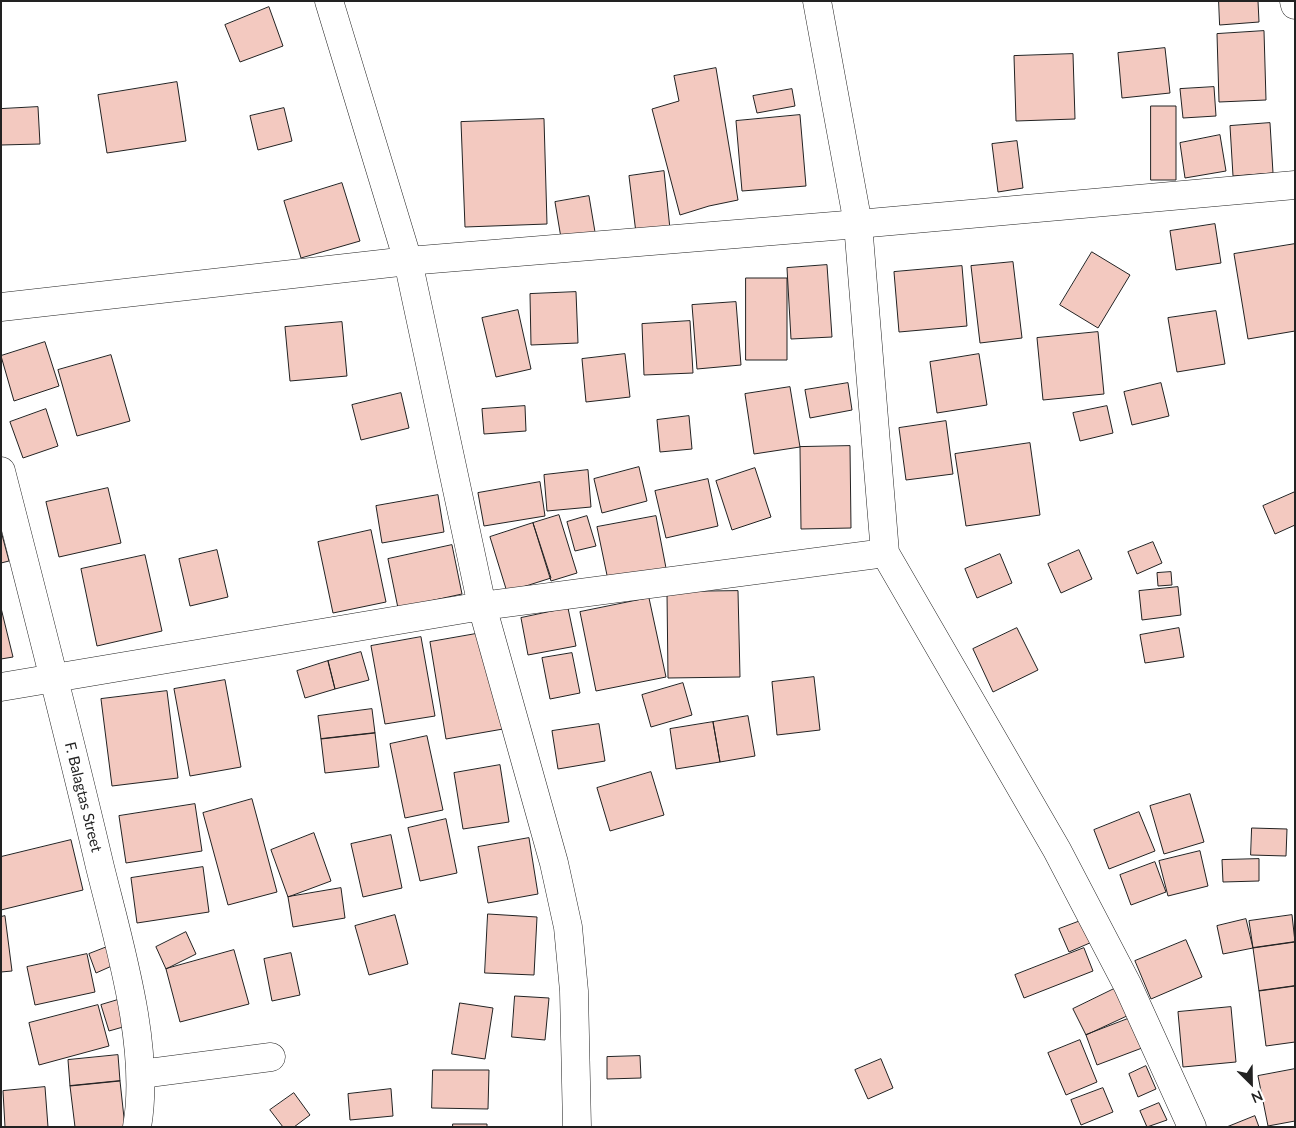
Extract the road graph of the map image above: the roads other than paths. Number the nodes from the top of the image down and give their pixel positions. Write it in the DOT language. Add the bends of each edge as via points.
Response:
graph roads {
  1 [pos="329,1"];
  2 [pos="817,1"];
  3 [pos="1294,1"];
  4 [pos="1295,5"];
  5 [pos="1295,185"];
  6 [pos="858,224"];
  7 [pos="408,261"];
  8 [pos="1,306"];
  9 [pos="1,471"];
  10 [pos="885,553"];
  11 [pos="482,606"];
  12 [pos="54,677"];
  13 [pos="1,686"];
  14 [pos="271,1057"];
  15 [pos="140,1074"];
  16 [pos="137,1127"];
  17 [pos="577,1127"];
  18 [pos="1192,1127"];
  1 -- 7 [label="street"];
  2 -- 6 [label="street"];
  3 -- 4 [label="street"];
  5 -- 6 [label="street"];
  6 -- 7 [label="street"];
  6 -- 10 [label="street"];
  7 -- 8 [label="street"];
  7 -- 11 [label="street"];
  9 -- 12 [label="street, F. Balagtas Street"];
  10 -- 11 [label="street"];
  10 -- 18 [label="street" via="1057,850 1128,986"];
  11 -- 12 [label="street"];
  11 -- 17 [label="street" via="554,863 568,927 574,991"];
  12 -- 13 [label="street"];
  12 -- 15 [label="street, F. Balagtas Street" via="123,963"];
  14 -- 15 [label="street"];
  15 -- 16 [label="street, F. Balagtas Street"];
}
